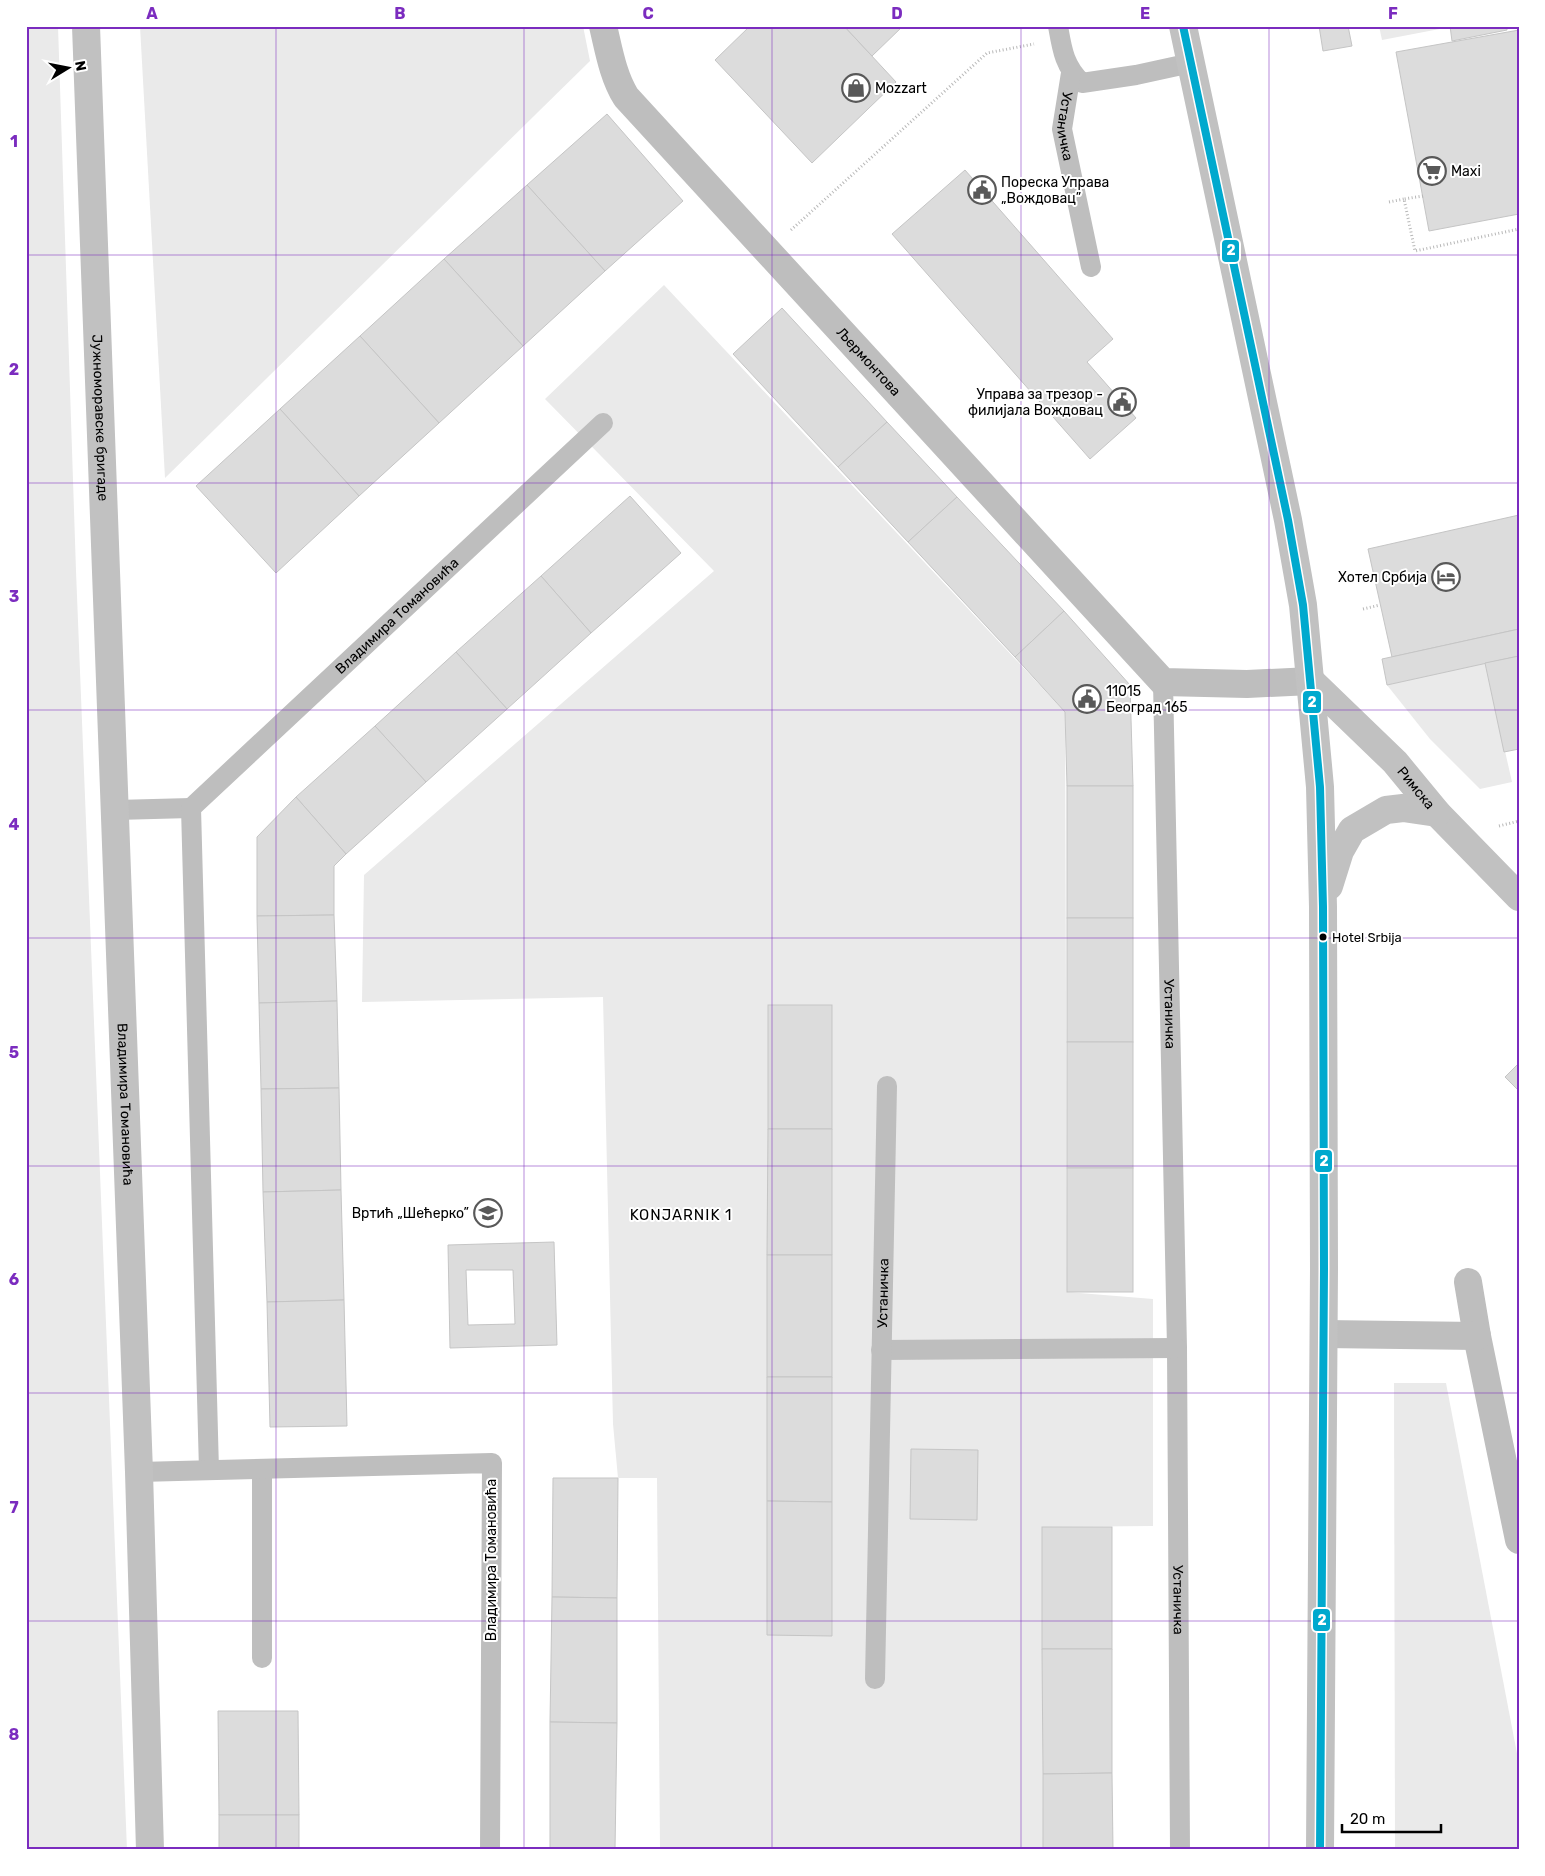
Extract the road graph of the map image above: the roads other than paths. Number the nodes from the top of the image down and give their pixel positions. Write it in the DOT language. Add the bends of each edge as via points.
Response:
graph roads {
  1 [pos="86,26"];
  2 [pos="603,26"];
  3 [pos="1183,26"];
  4 [pos="1059,33"];
  5 [pos="1191,63"];
  6 [pos="1071,73"];
  7 [pos="1091,267"];
  8 [pos="603,423"];
  9 [pos="1311,681"];
  10 [pos="1163,682"];
  11 [pos="190,808"];
  12 [pos="116,810"];
  13 [pos="1437,813"];
  14 [pos="1519,897"];
  15 [pos="1323,907"];
  16 [pos="886,1086"];
  17 [pos="1468,1282"];
  18 [pos="1324,1334"];
  19 [pos="1477,1336"];
  20 [pos="1177,1348"];
  21 [pos="881,1350"];
  22 [pos="262,1469"];
  23 [pos="209,1470"];
  24 [pos="139,1472"];
  25 [pos="1519,1540"];
  26 [pos="262,1658"];
  27 [pos="875,1679"];
  28 [pos="150,1850"];
  29 [pos="490,1850"];
  30 [pos="1180,1850"];
  31 [pos="1320,1850"];
  1 -- 12 [label="street, Јужноморавске бригаде"];
  2 -- 10 [label="street, Љермонтова" via="614,73 626,97"];
  3 -- 5 [label="street"];
  4 -- 6 [label="lane, Устаничка"];
  5 -- 6 [label="lane, Устаничка" via="1082,83"];
  5 -- 9 [label="street" via="1288,520 1303,605"];
  6 -- 7 [label="lane, Устаничка" via="1062,129"];
  8 -- 11 [label="lane, Владимира Томановића"];
  9 -- 10 [label="street" via="1246,684"];
  9 -- 13 [label="street, Римска" via="1395,762"];
  9 -- 15 [label="street" via="1320,787"];
  10 -- 20 [label="lane, Устаничка"];
  11 -- 12 [label="lane"];
  11 -- 23 [label="lane"];
  12 -- 24 [label="street, Владимира Томановића"];
  13 -- 14 [label="street, Римска"];
  13 -- 15 [label="street" via="1403,808 1386,810 1352,830 1340,851"];
  15 -- 18 [label="street"];
  16 -- 21 [label="lane, Устаничка"];
  17 -- 19 [label="street"];
  18 -- 19 [label="street"];
  18 -- 31 [label="street"];
  19 -- 25 [label="street"];
  20 -- 21 [label="lane"];
  20 -- 30 [label="lane, Устаничка"];
  21 -- 27 [label="lane, Устаничка"];
  22 -- 23 [label="lane, Владимира Томановића"];
  22 -- 26 [label="lane"];
  22 -- 29 [label="lane, Владимира Томановића" via="492,1463"];
  23 -- 24 [label="lane, Владимира Томановића"];
  24 -- 28 [label="street, Владимира Томановића"];
}
